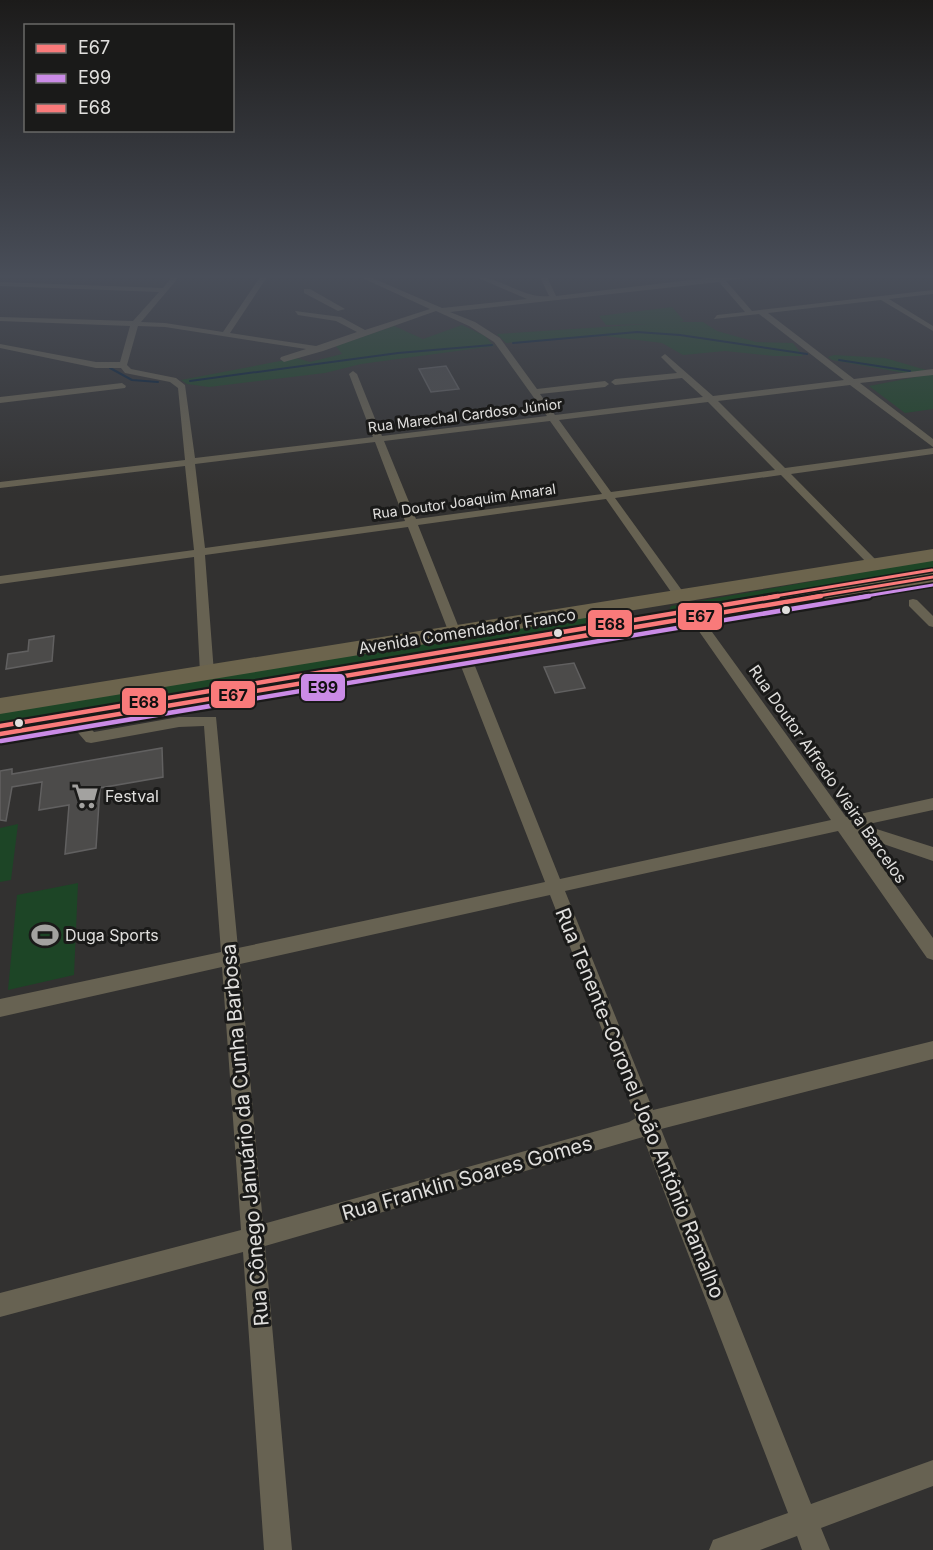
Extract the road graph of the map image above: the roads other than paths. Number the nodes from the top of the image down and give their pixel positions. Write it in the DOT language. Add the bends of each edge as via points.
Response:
graph roads {
  1 [pos="17,349"];
  2 [pos="128,349"];
  3 [pos="319,349"];
  4 [pos="504,349"];
  5 [pos="810,349"];
  6 [pos="665,357"];
  7 [pos="284,359"];
  8 [pos="123,365"];
  9 [pos="933,372"];
  10 [pos="353,374"];
  11 [pos="683,375"];
  12 [pos="852,381"];
  13 [pos="615,382"];
  14 [pos="604,384"];
  15 [pos="122,386"];
  16 [pos="534,392"];
  17 [pos="710,399"];
  18 [pos="0,400"];
  19 [pos="553,418"];
  20 [pos="378,439"];
  21 [pos="933,444"];
  22 [pos="933,451"];
  23 [pos="190,462"];
  24 [pos="782,470"];
  25 [pos="0,485"];
  26 [pos="608,496"];
  27 [pos="411,523"];
  28 [pos="198,553"];
  29 [pos="933,555"];
  30 [pos="874,564"];
  31 [pos="933,577"];
  32 [pos="0,580"];
  33 [pos="680,596"];
  34 [pos="644,602"];
  35 [pos="913,603"];
  36 [pos="694,617"];
  37 [pos="658,623"];
  38 [pos="933,623"];
  39 [pos="455,633"];
  40 [pos="464,656"];
  41 [pos="207,673"];
  42 [pos="0,706"];
  43 [pos="75,721"];
  44 [pos="0,734"];
  45 [pos="933,804"];
  46 [pos="842,824"];
  47 [pos="933,854"];
  48 [pos="555,886"];
  49 [pos="933,952"];
  50 [pos="230,957"];
  51 [pos="0,1008"];
  52 [pos="933,1050"];
  53 [pos="648,1122"];
  54 [pos="253,1238"];
  55 [pos="0,1305"];
  56 [pos="933,1473"];
  57 [pos="805,1522"];
  58 [pos="278,1550"];
  59 [pos="723,1550"];
  60 [pos="816,1550"];
  1 -- 8 [label="street" via="96,365"];
  2 -- 8 [label="street"];
  3 -- 7 [label="street"];
  4 -- 16 [label="street"];
  5 -- 12 [label="street"];
  6 -- 11 [label="street"];
  8 -- 23 [label="street" via="132,373 177,382 185,393"];
  9 -- 12 [label="street, Rua Marechal Cardoso Júnior"];
  10 -- 20 [label="street"];
  11 -- 13 [label="street"];
  11 -- 17 [label="street"];
  12 -- 17 [label="street, Rua Marechal Cardoso Júnior"];
  12 -- 21 [label="street"];
  14 -- 16 [label="street"];
  15 -- 18 [label="street"];
  16 -- 19 [label="street"];
  17 -- 19 [label="street, Rua Marechal Cardoso Júnior"];
  17 -- 24 [label="street"];
  19 -- 20 [label="street, Rua Marechal Cardoso Júnior"];
  19 -- 26 [label="street"];
  20 -- 23 [label="street, Rua Marechal Cardoso Júnior"];
  20 -- 27 [label="street"];
  22 -- 24 [label="street, Rua Doutor Joaquim Amaral"];
  23 -- 25 [label="street, Rua Marechal Cardoso Júnior"];
  23 -- 28 [label="street"];
  24 -- 26 [label="street, Rua Doutor Joaquim Amaral"];
  24 -- 30 [label="street"];
  26 -- 27 [label="street, Rua Doutor Joaquim Amaral"];
  26 -- 33 [label="street"];
  27 -- 28 [label="street, Rua Doutor Joaquim Amaral"];
  27 -- 39 [label="street"];
  28 -- 32 [label="street, Rua Doutor Joaquim Amaral"];
  28 -- 41 [label="street"];
  29 -- 30 [label="highway, Avenida Comendador Franco"];
  30 -- 33 [label="highway, Avenida Comendador Franco"];
  31 -- 36 [label="highway, Avenida Comendador Franco"];
  33 -- 34 [label="highway, Avenida Comendador Franco"];
  34 -- 37 [label="highway" via="636,610 638,616"];
  34 -- 39 [label="highway, Avenida Comendador Franco"];
  35 -- 38 [label="street"];
  36 -- 37 [label="highway, Avenida Comendador Franco"];
  36 -- 46 [label="street, Rua Doutor Alfredo Vieira Barcelos"];
  37 -- 40 [label="highway, Avenida Comendador Franco"];
  39 -- 41 [label="highway, Avenida Comendador Franco"];
  40 -- 43 [label="highway, Avenida Comendador Franco"];
  40 -- 48 [label="street, Rua Tenente-Coronel João Antônio Ramalho"];
  41 -- 42 [label="highway, Avenida Comendador Franco"];
  43 -- 44 [label="highway, Avenida Comendador Franco"];
  43 -- 50 [label="street, Rua Cônego Januário da Cunha Barbosa" via="91,738 179,722 211,721"];
  45 -- 46 [label="street"];
  46 -- 47 [label="street"];
  46 -- 48 [label="street"];
  46 -- 49 [label="street, Rua Doutor Alfredo Vieira Barcelos"];
  48 -- 50 [label="street"];
  48 -- 53 [label="street, Rua Tenente-Coronel João Antônio Ramalho"];
  50 -- 51 [label="street"];
  50 -- 54 [label="street, Rua Cônego Januário da Cunha Barbosa"];
  52 -- 53 [label="street, Rua Franklin Soares Gomes"];
  53 -- 54 [label="street, Rua Franklin Soares Gomes" via="634,1131"];
  53 -- 57 [label="street, Rua Tenente-Coronel João Antônio Ramalho"];
  54 -- 55 [label="street, Rua Franklin Soares Gomes"];
  54 -- 58 [label="street, Rua Cônego Januário da Cunha Barbosa"];
  56 -- 57 [label="street"];
  57 -- 59 [label="street"];
  57 -- 60 [label="street, Rua Tenente-Coronel João Antônio Ramalho"];
}
